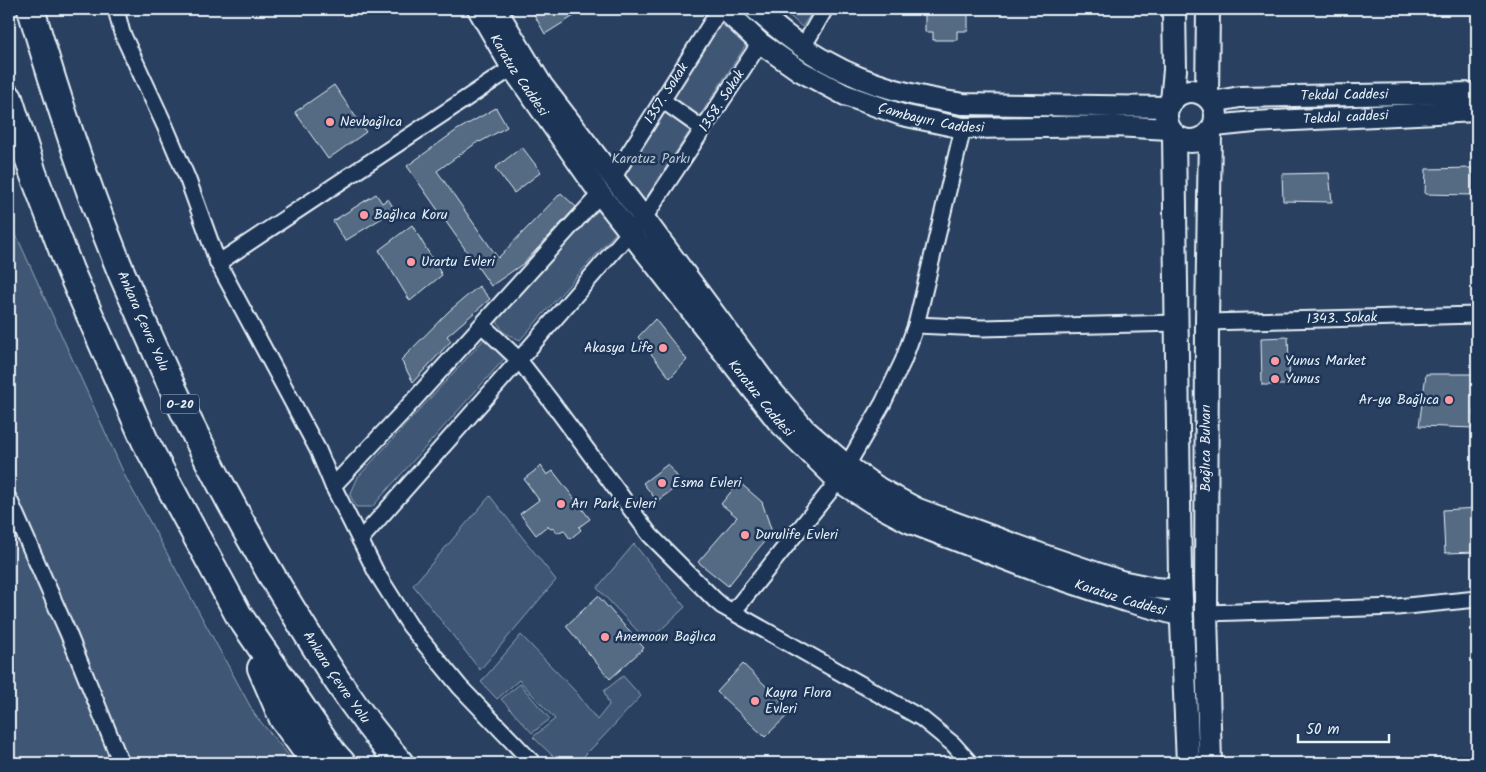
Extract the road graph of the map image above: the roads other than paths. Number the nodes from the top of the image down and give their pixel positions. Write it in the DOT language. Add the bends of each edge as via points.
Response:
graph roads {
  1 [pos="31,9"];
  2 [pos="116,9"];
  3 [pos="478,9"];
  4 [pos="496,9"];
  5 [pos="722,9"];
  6 [pos="755,9"];
  7 [pos="825,9"];
  8 [pos="1174,9"];
  9 [pos="1208,9"];
  10 [pos="760,43"];
  11 [pos="803,47"];
  12 [pos="512,68"];
  13 [pos="1477,93"];
  14 [pos="9,98"];
  15 [pos="1210,99"];
  16 [pos="662,100"];
  17 [pos="1477,111"];
  18 [pos="1171,118"];
  19 [pos="963,128"];
  20 [pos="703,129"];
  21 [pos="1212,130"];
  22 [pos="606,186"];
  23 [pos="637,225"];
  24 [pos="218,263"];
  25 [pos="1477,315"];
  26 [pos="1207,322"];
  27 [pos="1177,323"];
  28 [pos="482,325"];
  29 [pos="916,325"];
  30 [pos="519,360"];
  31 [pos="843,473"];
  32 [pos="333,486"];
  33 [pos="9,499"];
  34 [pos="360,540"];
  35 [pos="1182,590"];
  36 [pos="1477,600"];
  37 [pos="733,612"];
  38 [pos="238,614"];
  39 [pos="1206,614"];
  40 [pos="1182,616"];
  41 [pos="122,763"];
  42 [pos="316,763"];
  43 [pos="342,763"];
  44 [pos="400,763"];
  45 [pos="533,763"];
  46 [pos="970,763"];
  47 [pos="1188,763"];
  48 [pos="1210,763"];
  1 -- 44 [label="highway, Ankara Çevre Yolu / O-20" via="51,78 114,255 178,401 250,539 307,635 355,706"];
  2 -- 24 [label="street" via="122,33 188,180"];
  3 -- 12 [label="street, Karatuz Caddesi"];
  4 -- 22 [label="street, Karatuz Caddesi"];
  5 -- 10 [label="street, Çambayırı Caddesi"];
  5 -- 16 [label="street, 1357. Sokak"];
  6 -- 11 [label="street, Çambayırı Caddesi"];
  7 -- 11 [label="street"];
  8 -- 18 [label="main road, Bağlıca Bulvarı" via="1175,70"];
  9 -- 15 [label="main road"];
  10 -- 19 [label="street, Çambayırı Caddesi" via="800,71 845,94 902,115"];
  10 -- 20 [label="street, 1358. Sokak"];
  11 -- 18 [label="street, Çambayırı Caddesi" via="860,78 936,100"];
  12 -- 22 [label="street, Karatuz Caddesi"];
  12 -- 24 [label="street"];
  13 -- 15 [label="street, Tekdal Caddesi"];
  14 -- 38 [label="highway" via="70,270 141,432"];
  15 -- 18 [label="main road" via="1192,91 1177,95"];
  15 -- 21 [label="main road" via="1217,118"];
  16 -- 20 [label="street"];
  16 -- 22 [label="street, 1357. Sokak"];
  17 -- 21 [label="street, Tekdal caddesi" via="1254,122"];
  18 -- 19 [label="street, Çambayırı Caddesi" via="1115,126"];
  18 -- 21 [label="main road" via="1180,139 1188,142 1204,138"];
  18 -- 27 [label="main road, Bağlıca Bulvarı"];
  19 -- 29 [label="street"];
  20 -- 23 [label="street, 1358. Sokak"];
  21 -- 26 [label="main road, Bağlıca Bulvarı"];
  22 -- 23 [label="street, Karatuz Caddesi"];
  22 -- 28 [label="street, 1357. Sokak"];
  23 -- 30 [label="street, 1358. Sokak"];
  23 -- 31 [label="street, Karatuz Caddesi" via="750,388 778,422"];
  24 -- 32 [label="street" via="318,450"];
  25 -- 26 [label="street, 1343. Sokak"];
  26 -- 39 [label="main road, Bağlıca Bulvarı"];
  27 -- 29 [label="street" via="982,328"];
  27 -- 35 [label="main road, Bağlıca Bulvarı"];
  28 -- 30 [label="street"];
  28 -- 32 [label="street, 1357. Sokak"];
  29 -- 31 [label="street" via="883,403"];
  30 -- 34 [label="street, 1358. Sokak"];
  30 -- 37 [label="street" via="650,535 715,600"];
  31 -- 35 [label="street, Karatuz Caddesi" via="918,509 1041,554 1120,580"];
  31 -- 37 [label="street"];
  31 -- 40 [label="street, Karatuz Caddesi" via="872,503 908,522 1036,571"];
  32 -- 34 [label="street"];
  33 -- 41 [label="street"];
  34 -- 45 [label="street" via="410,626 460,687"];
  35 -- 40 [label="main road, Bağlıca Bulvarı"];
  36 -- 39 [label="street" via="1397,607"];
  37 -- 46 [label="street" via="921,718"];
  38 -- 42 [label="highway" via="283,719"];
  38 -- 43 [label="highway"];
  39 -- 48 [label="main road, Bağlıca Bulvarı"];
  40 -- 47 [label="main road, Bağlıca Bulvarı"];
}
